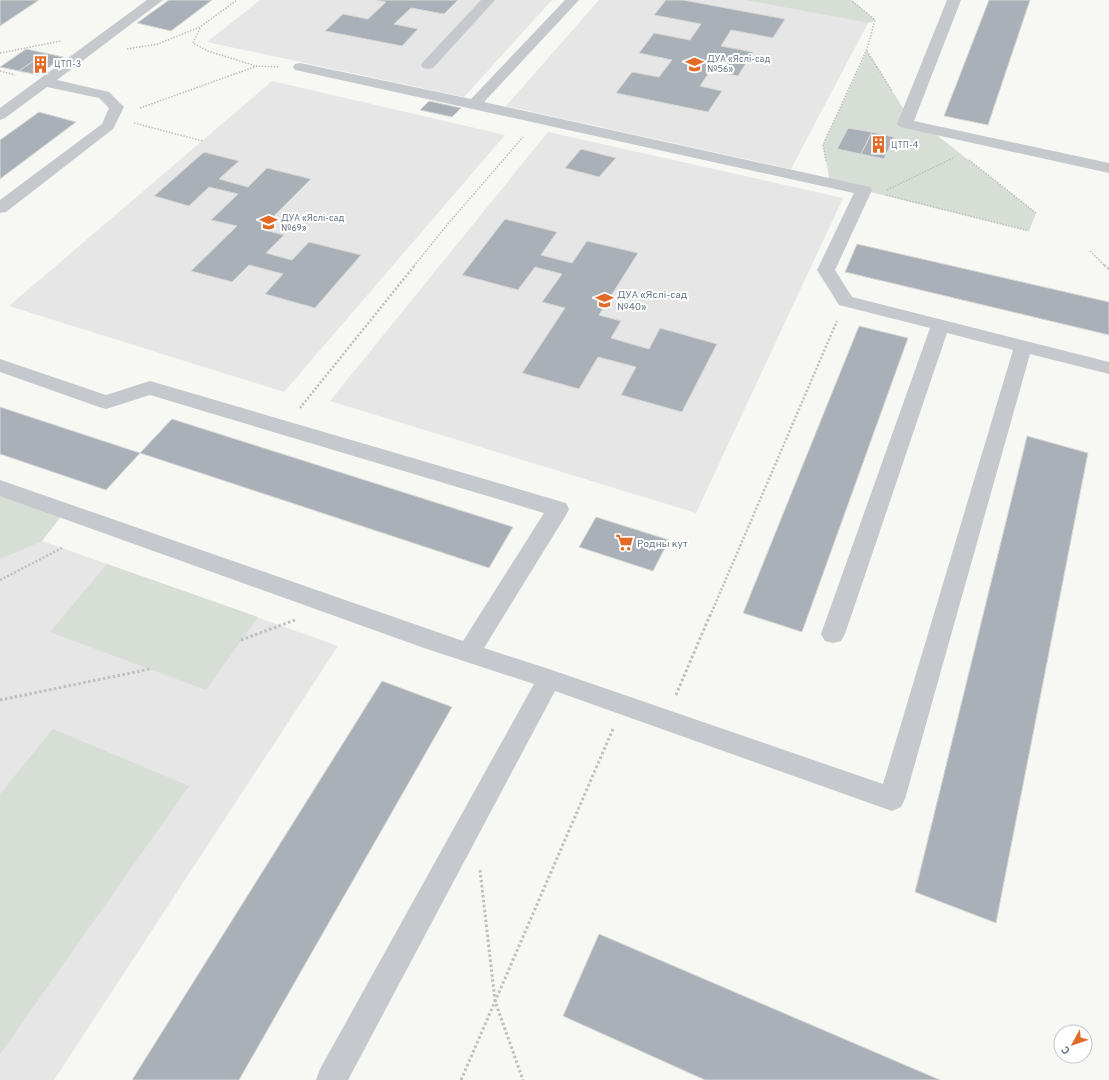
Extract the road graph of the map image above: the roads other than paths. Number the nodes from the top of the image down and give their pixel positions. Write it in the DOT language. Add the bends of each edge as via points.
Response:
graph roads {
  1 [pos="156,0"];
  2 [pos="488,0"];
  3 [pos="572,0"];
  4 [pos="954,0"];
  5 [pos="428,65"];
  6 [pos="300,67"];
  7 [pos="45,82"];
  8 [pos="474,104"];
  9 [pos="0,115"];
  10 [pos="1109,168"];
  11 [pos="0,208"];
  12 [pos="940,325"];
  13 [pos="1023,346"];
  14 [pos="0,365"];
  15 [pos="1109,368"];
  16 [pos="0,488"];
  17 [pos="832,634"];
  18 [pos="468,652"];
  19 [pos="548,679"];
  20 [pos="332,1080"];
  1 -- 7 [label="lane"];
  2 -- 5 [label="lane"];
  3 -- 8 [label="lane"];
  4 -- 10 [label="lane" via="905,124"];
  6 -- 8 [label="lane"];
  7 -- 9 [label="lane"];
  7 -- 11 [label="lane" via="104,95 117,107 108,126"];
  8 -- 12 [label="lane" via="864,190 826,270 845,302"];
  12 -- 13 [label="lane"];
  12 -- 17 [label="lane"];
  13 -- 15 [label="lane"];
  13 -- 19 [label="lane" via="892,799"];
  14 -- 18 [label="lane" via="106,402 150,388 558,509"];
  16 -- 18 [label="lane"];
  18 -- 19 [label="lane"];
  19 -- 20 [label="lane"];
}
